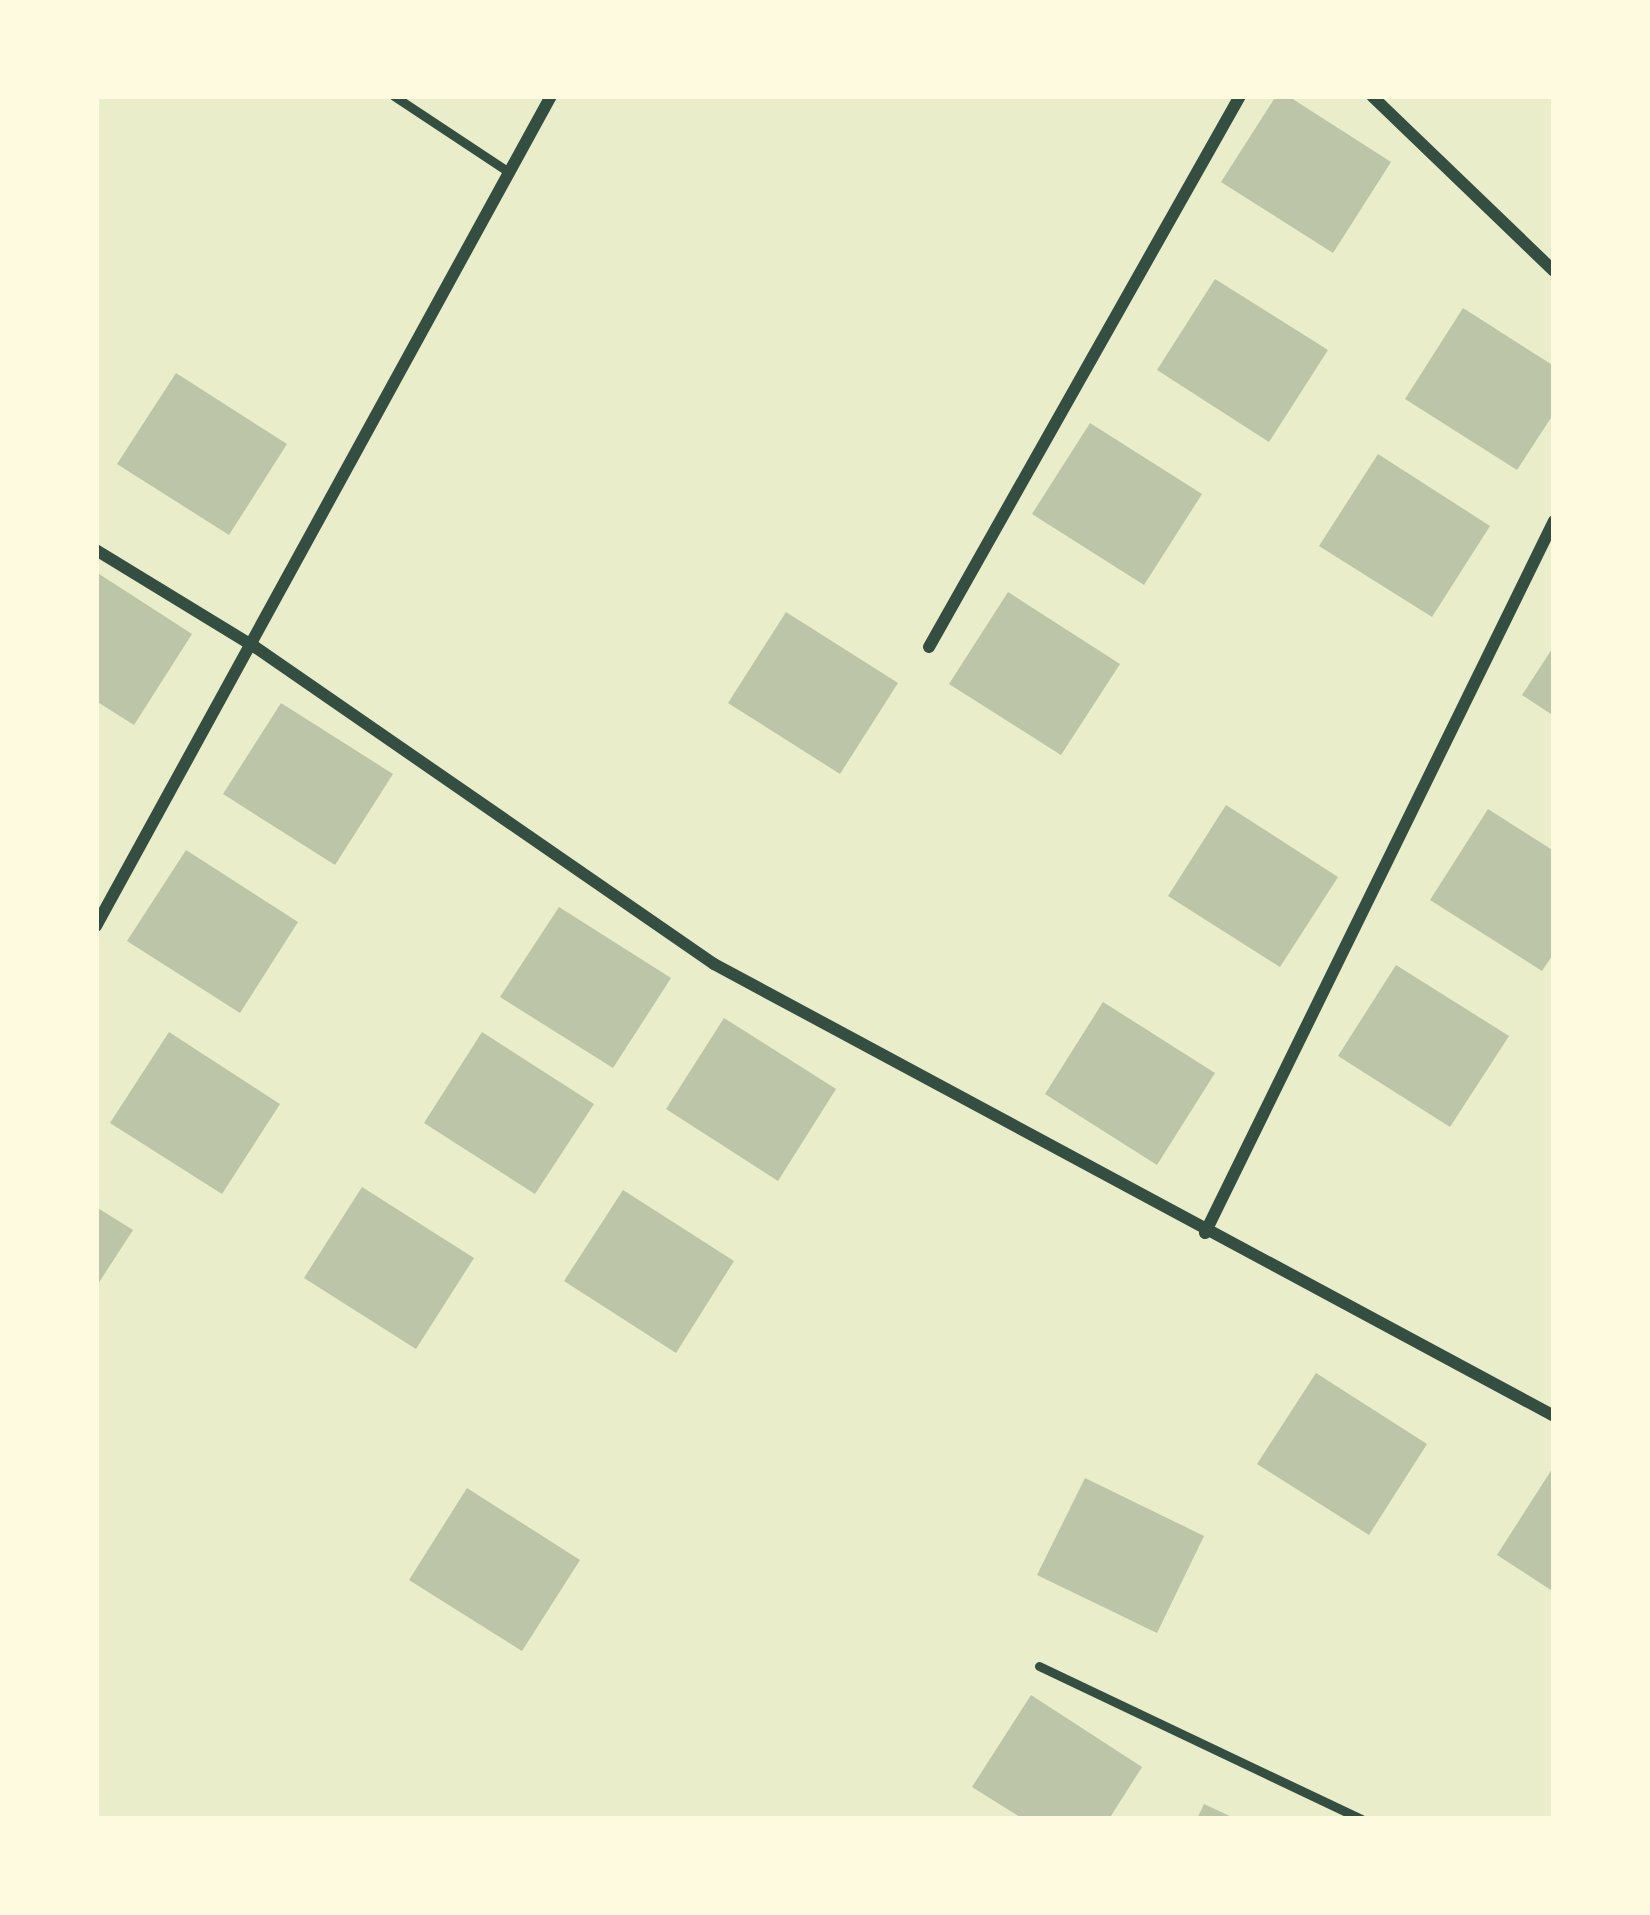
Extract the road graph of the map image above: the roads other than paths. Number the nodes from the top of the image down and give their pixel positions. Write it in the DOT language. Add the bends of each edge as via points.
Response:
graph roads {
  1 [pos="394,96"];
  2 [pos="551,96"];
  3 [pos="1240,96"];
  4 [pos="1372,96"];
  5 [pos="506,170"];
  6 [pos="1554,271"];
  7 [pos="1554,521"];
  8 [pos="96,550"];
  9 [pos="255,646"];
  10 [pos="929,646"];
  11 [pos="96,926"];
  12 [pos="1205,1233"];
  13 [pos="1554,1416"];
  14 [pos="1039,1666"];
  15 [pos="1361,1819"];
  1 -- 5 [label="lane"];
  2 -- 5 [label="street"];
  3 -- 10 [label="street"];
  4 -- 6 [label="street"];
  5 -- 9 [label="street"];
  7 -- 12 [label="street"];
  8 -- 9 [label="street"];
  9 -- 11 [label="street"];
  9 -- 12 [label="street" via="714,964"];
  12 -- 13 [label="street"];
  14 -- 15 [label="lane"];
}
